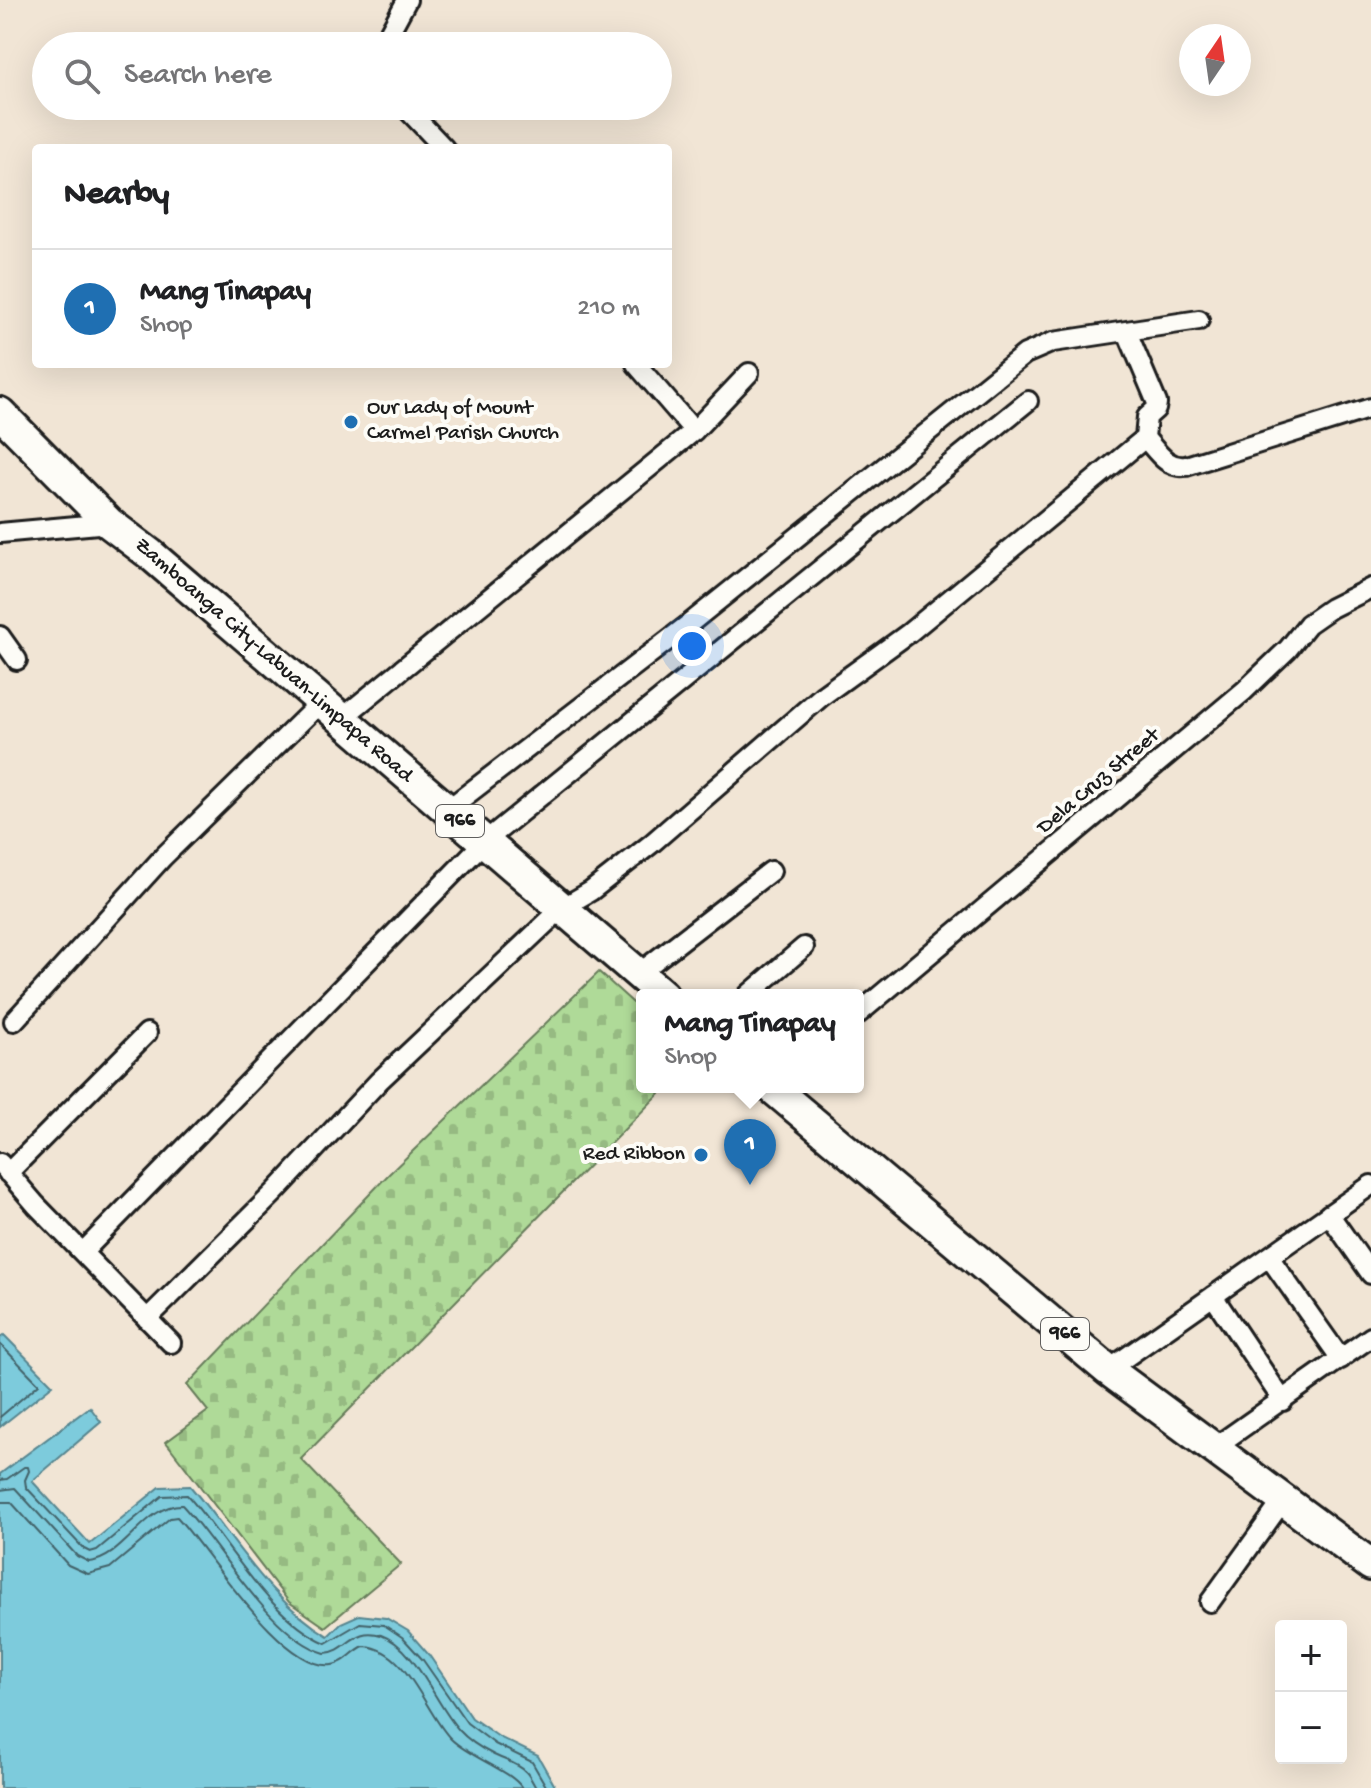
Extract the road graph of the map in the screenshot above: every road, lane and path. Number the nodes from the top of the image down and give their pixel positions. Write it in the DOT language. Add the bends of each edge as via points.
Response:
graph roads {
  1 [pos="407,0"];
  2 [pos="390,32"];
  3 [pos="417,120"];
  4 [pos="440,144"];
  5 [pos="1199,320"];
  6 [pos="1127,332"];
  7 [pos="639,368"];
  8 [pos="749,373"];
  9 [pos="1028,401"];
  10 [pos="1371,408"];
  11 [pos="0,413"];
  12 [pos="694,431"];
  13 [pos="1145,438"];
  14 [pos="109,523"];
  15 [pos="0,533"];
  16 [pos="1371,588"];
  17 [pos="0,636"];
  18 [pos="17,660"];
  19 [pos="331,710"];
  20 [pos="447,810"];
  21 [pos="484,842"];
  22 [pos="771,871"];
  23 [pos="562,908"];
  24 [pos="804,947"];
  25 [pos="638,974"];
  26 [pos="656,989"];
  27 [pos="755,989"];
  28 [pos="864,1009"];
  29 [pos="14,1021"];
  30 [pos="147,1033"];
  31 [pos="779,1093"];
  32 [pos="4,1168"];
  33 [pos="1371,1185"];
  34 [pos="1329,1214"];
  35 [pos="83,1252"];
  36 [pos="1269,1257"];
  37 [pos="1371,1274"];
  38 [pos="1213,1296"];
  39 [pos="147,1319"];
  40 [pos="1371,1337"];
  41 [pos="171,1343"];
  42 [pos="1341,1359"];
  43 [pos="1108,1370"];
  44 [pos="1283,1401"];
  45 [pos="1212,1449"];
  46 [pos="1284,1499"];
  47 [pos="1371,1565"];
  48 [pos="1210,1602"];
  1 -- 2 [label="street"];
  3 -- 4 [label="street"];
  5 -- 6 [label="street"];
  6 -- 13 [label="street" via="1157,403 1147,417"];
  6 -- 20 [label="street" via="1053,342 1025,354 677,634"];
  7 -- 12 [label="street"];
  8 -- 12 [label="street"];
  9 -- 21 [label="street"];
  10 -- 13 [label="street" via="1186,466 1168,463"];
  11 -- 14 [label="main road, Zamboanga City-Labuan-Limpapa Road / 966"];
  12 -- 19 [label="street"];
  13 -- 23 [label="street" via="909,633 822,696 651,844"];
  14 -- 15 [label="street"];
  14 -- 19 [label="main road, Zamboanga City-Labuan-Limpapa Road / 966"];
  16 -- 28 [label="street, Dela Cruz Street" via="1308,624 1244,691"];
  17 -- 18 [label="street"];
  19 -- 20 [label="main road, Zamboanga City-Labuan-Limpapa Road / 966"];
  19 -- 29 [label="street" via="163,857"];
  20 -- 21 [label="main road, Zamboanga City-Labuan-Limpapa Road / 966"];
  21 -- 23 [label="main road, Zamboanga City-Labuan-Limpapa Road / 966"];
  21 -- 35 [label="street"];
  22 -- 25 [label="street"];
  23 -- 25 [label="main road, Zamboanga City-Labuan-Limpapa Road / 966"];
  23 -- 39 [label="street" via="379,1081"];
  24 -- 27 [label="street"];
  25 -- 26 [label="main road, Zamboanga City-Labuan-Limpapa Road / 966"];
  30 -- 32 [label="street"];
  31 -- 43 [label="main road, 966"];
  32 -- 35 [label="street"];
  33 -- 34 [label="street"];
  34 -- 36 [label="street"];
  34 -- 37 [label="street"];
  35 -- 39 [label="street"];
  36 -- 38 [label="street"];
  36 -- 42 [label="street"];
  38 -- 43 [label="street"];
  38 -- 44 [label="street"];
  39 -- 41 [label="street"];
  40 -- 42 [label="street"];
  42 -- 44 [label="street"];
  43 -- 45 [label="main road, 966"];
  44 -- 45 [label="street"];
  45 -- 46 [label="main road, 966"];
  46 -- 47 [label="main road, 966"];
  46 -- 48 [label="street"];
}
